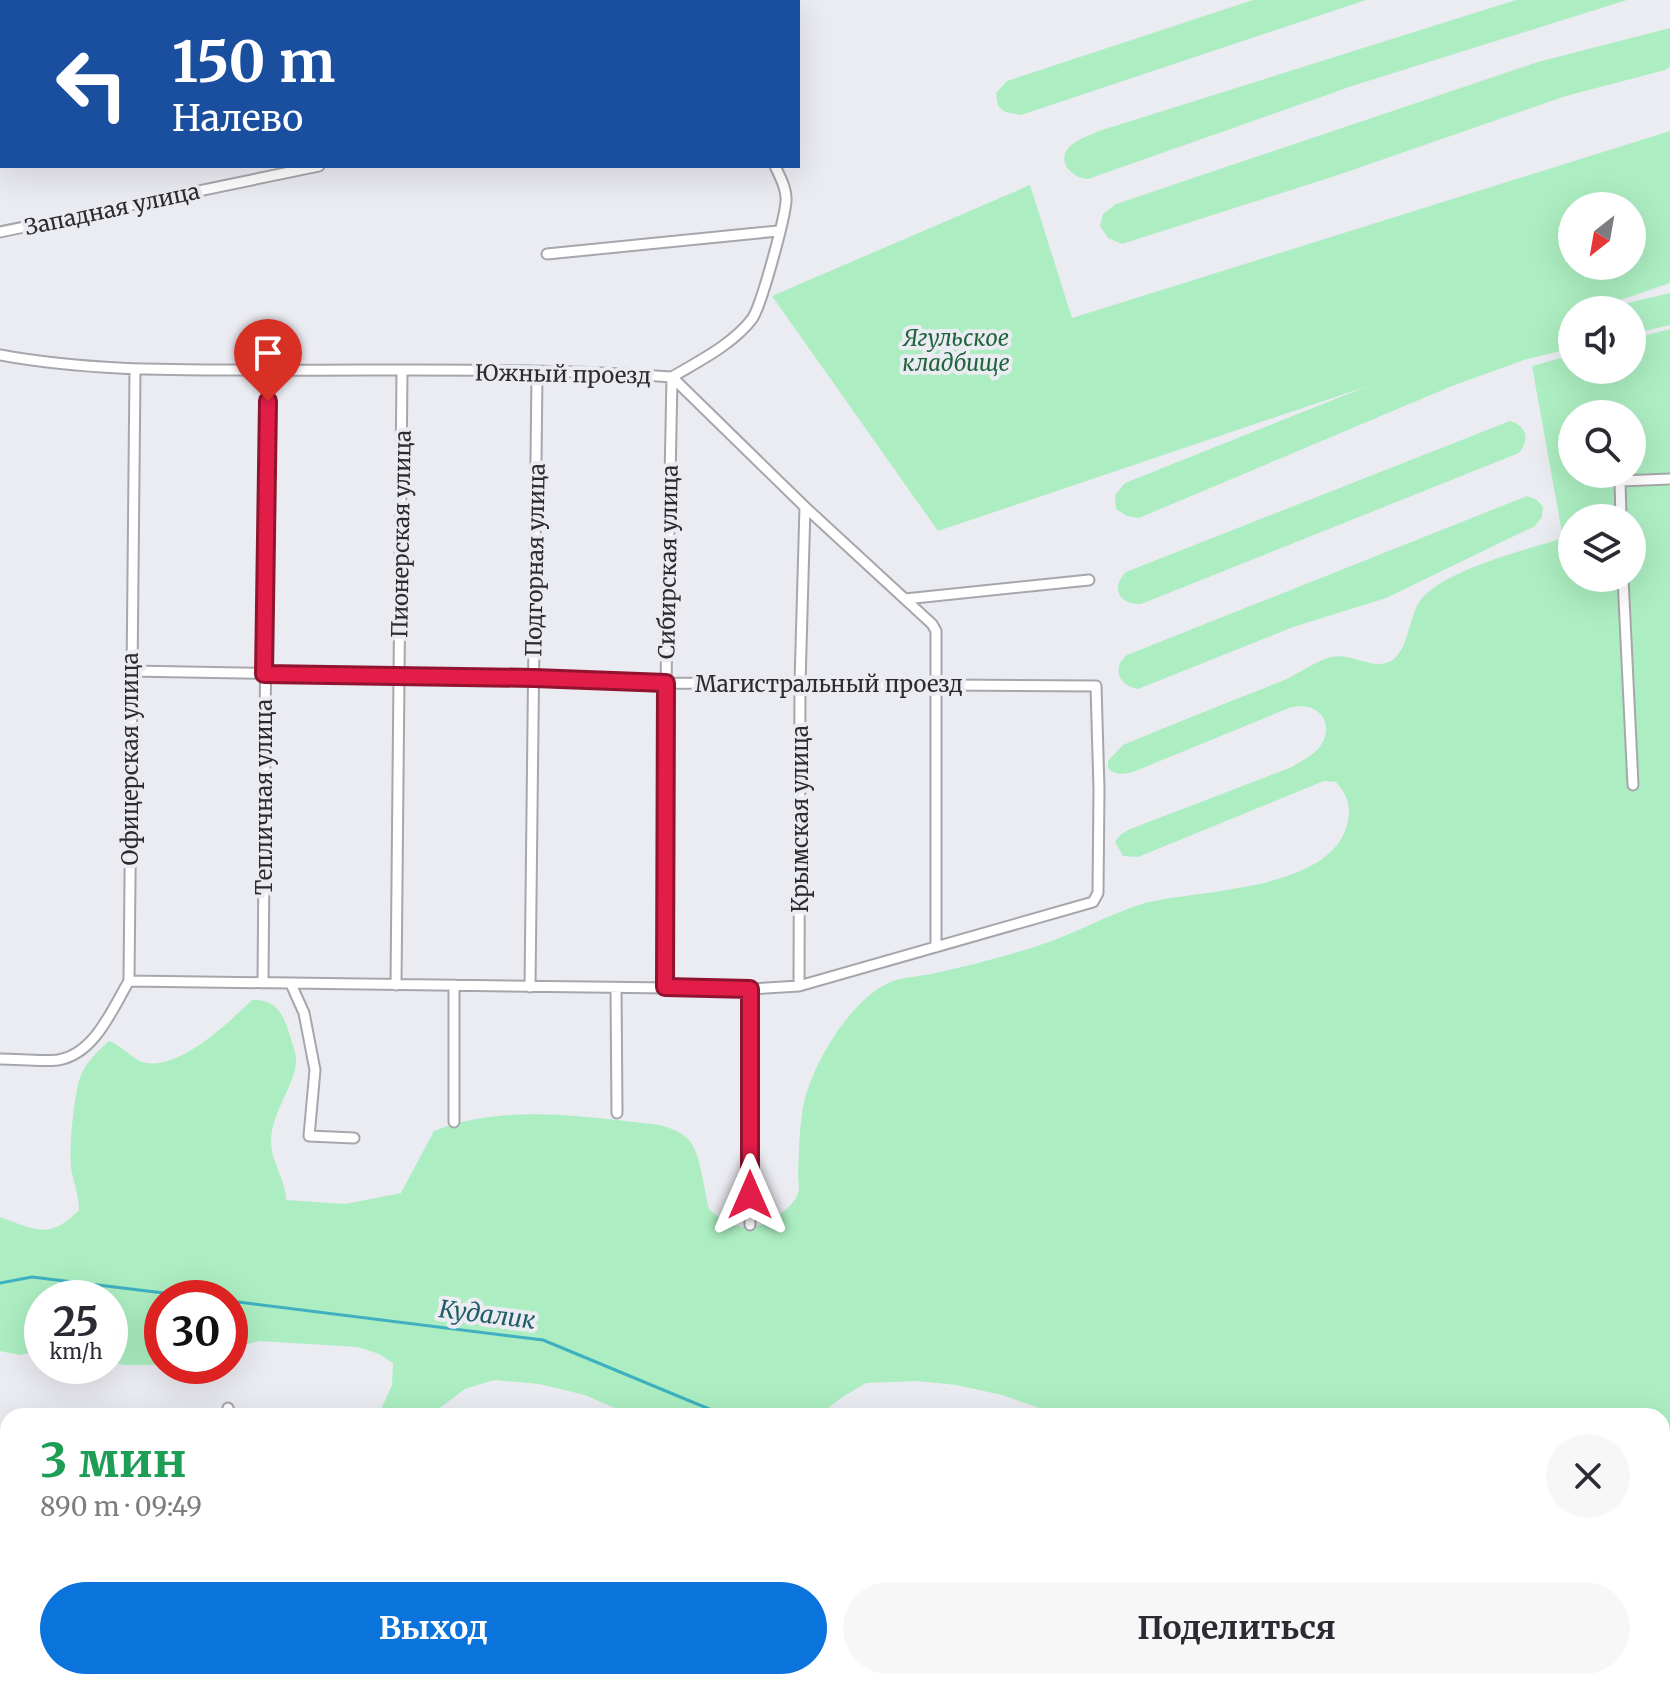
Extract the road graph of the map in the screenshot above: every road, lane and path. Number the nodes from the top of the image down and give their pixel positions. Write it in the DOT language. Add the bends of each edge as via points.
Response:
graph roads {
  1 [pos="309,168"];
  2 [pos="776,168"];
  3 [pos="778,231"];
  4 [pos="0,232"];
  5 [pos="547,254"];
  6 [pos="0,355"];
  7 [pos="135,370"];
  8 [pos="268,370"];
  9 [pos="402,371"];
  10 [pos="537,373"];
  11 [pos="672,377"];
  12 [pos="1670,479"];
  13 [pos="1621,504"];
  14 [pos="805,507"];
  15 [pos="1089,580"];
  16 [pos="1624,592"];
  17 [pos="905,599"];
  18 [pos="130,671"];
  19 [pos="264,674"];
  20 [pos="399,676"];
  21 [pos="534,678"];
  22 [pos="666,683"];
  23 [pos="800,683"];
  24 [pos="937,683"];
  25 [pos="1633,785"];
  26 [pos="936,947"];
  27 [pos="129,981"];
  28 [pos="263,983"];
  29 [pos="291,984"];
  30 [pos="396,985"];
  31 [pos="454,985"];
  32 [pos="799,986"];
  33 [pos="530,987"];
  34 [pos="665,987"];
  35 [pos="616,988"];
  36 [pos="750,989"];
  37 [pos="0,1059"];
  38 [pos="617,1113"];
  39 [pos="454,1122"];
  40 [pos="354,1138"];
  41 [pos="750,1225"];
  1 -- 4 [label="street, Западная улица"];
  2 -- 3 [label="street" via="786,200"];
  3 -- 5 [label="street"];
  3 -- 11 [label="street" via="755,316"];
  6 -- 7 [label="street, Южный проезд"];
  7 -- 8 [label="street, Южный проезд"];
  7 -- 18 [label="street, Офицерская улица"];
  8 -- 9 [label="street, Южный проезд"];
  8 -- 19 [label="street, Тепличная улица"];
  9 -- 10 [label="street, Южный проезд"];
  9 -- 20 [label="street, Пионерская улица"];
  10 -- 11 [label="street, Южный проезд"];
  10 -- 21 [label="street, Подгорная улица"];
  11 -- 14 [label="street, Южный проезд"];
  11 -- 22 [label="street, Сибирская улица"];
  12 -- 13 [label="street" via="1620,481"];
  14 -- 17 [label="street, Южный проезд"];
  14 -- 23 [label="street, Крымская улица"];
  15 -- 17 [label="street"];
  16 -- 25 [label="street"];
  17 -- 24 [label="street, Южный проезд" via="936,631"];
  18 -- 19 [label="street, Магистральный проезд"];
  18 -- 27 [label="street, Офицерская улица"];
  19 -- 20 [label="street, Магистральный проезд"];
  19 -- 28 [label="street, Тепличная улица"];
  20 -- 21 [label="street, Магистральный проезд"];
  20 -- 30 [label="street, Пионерская улица"];
  21 -- 22 [label="street, Магистральный проезд"];
  21 -- 33 [label="street, Подгорная улица"];
  22 -- 23 [label="street, Магистральный проезд"];
  22 -- 34 [label="street, Сибирская улица"];
  23 -- 24 [label="street, Магистральный проезд"];
  23 -- 32 [label="street, Крымская улица"];
  24 -- 26 [label="street"];
  24 -- 26 [label="street, Магистральный проезд" via="1096,686 1099,873 1095,900"];
  26 -- 32 [label="street"];
  27 -- 28 [label="street"];
  27 -- 37 [label="street" via="83,1049 60,1060"];
  28 -- 29 [label="street"];
  29 -- 30 [label="street"];
  29 -- 40 [label="street" via="304,1013 315,1070 309,1136"];
  30 -- 31 [label="street"];
  31 -- 33 [label="street"];
  31 -- 39 [label="street"];
  32 -- 36 [label="street"];
  33 -- 35 [label="street"];
  34 -- 35 [label="street"];
  34 -- 36 [label="street"];
  35 -- 38 [label="street"];
  36 -- 41 [label="street"];
}
